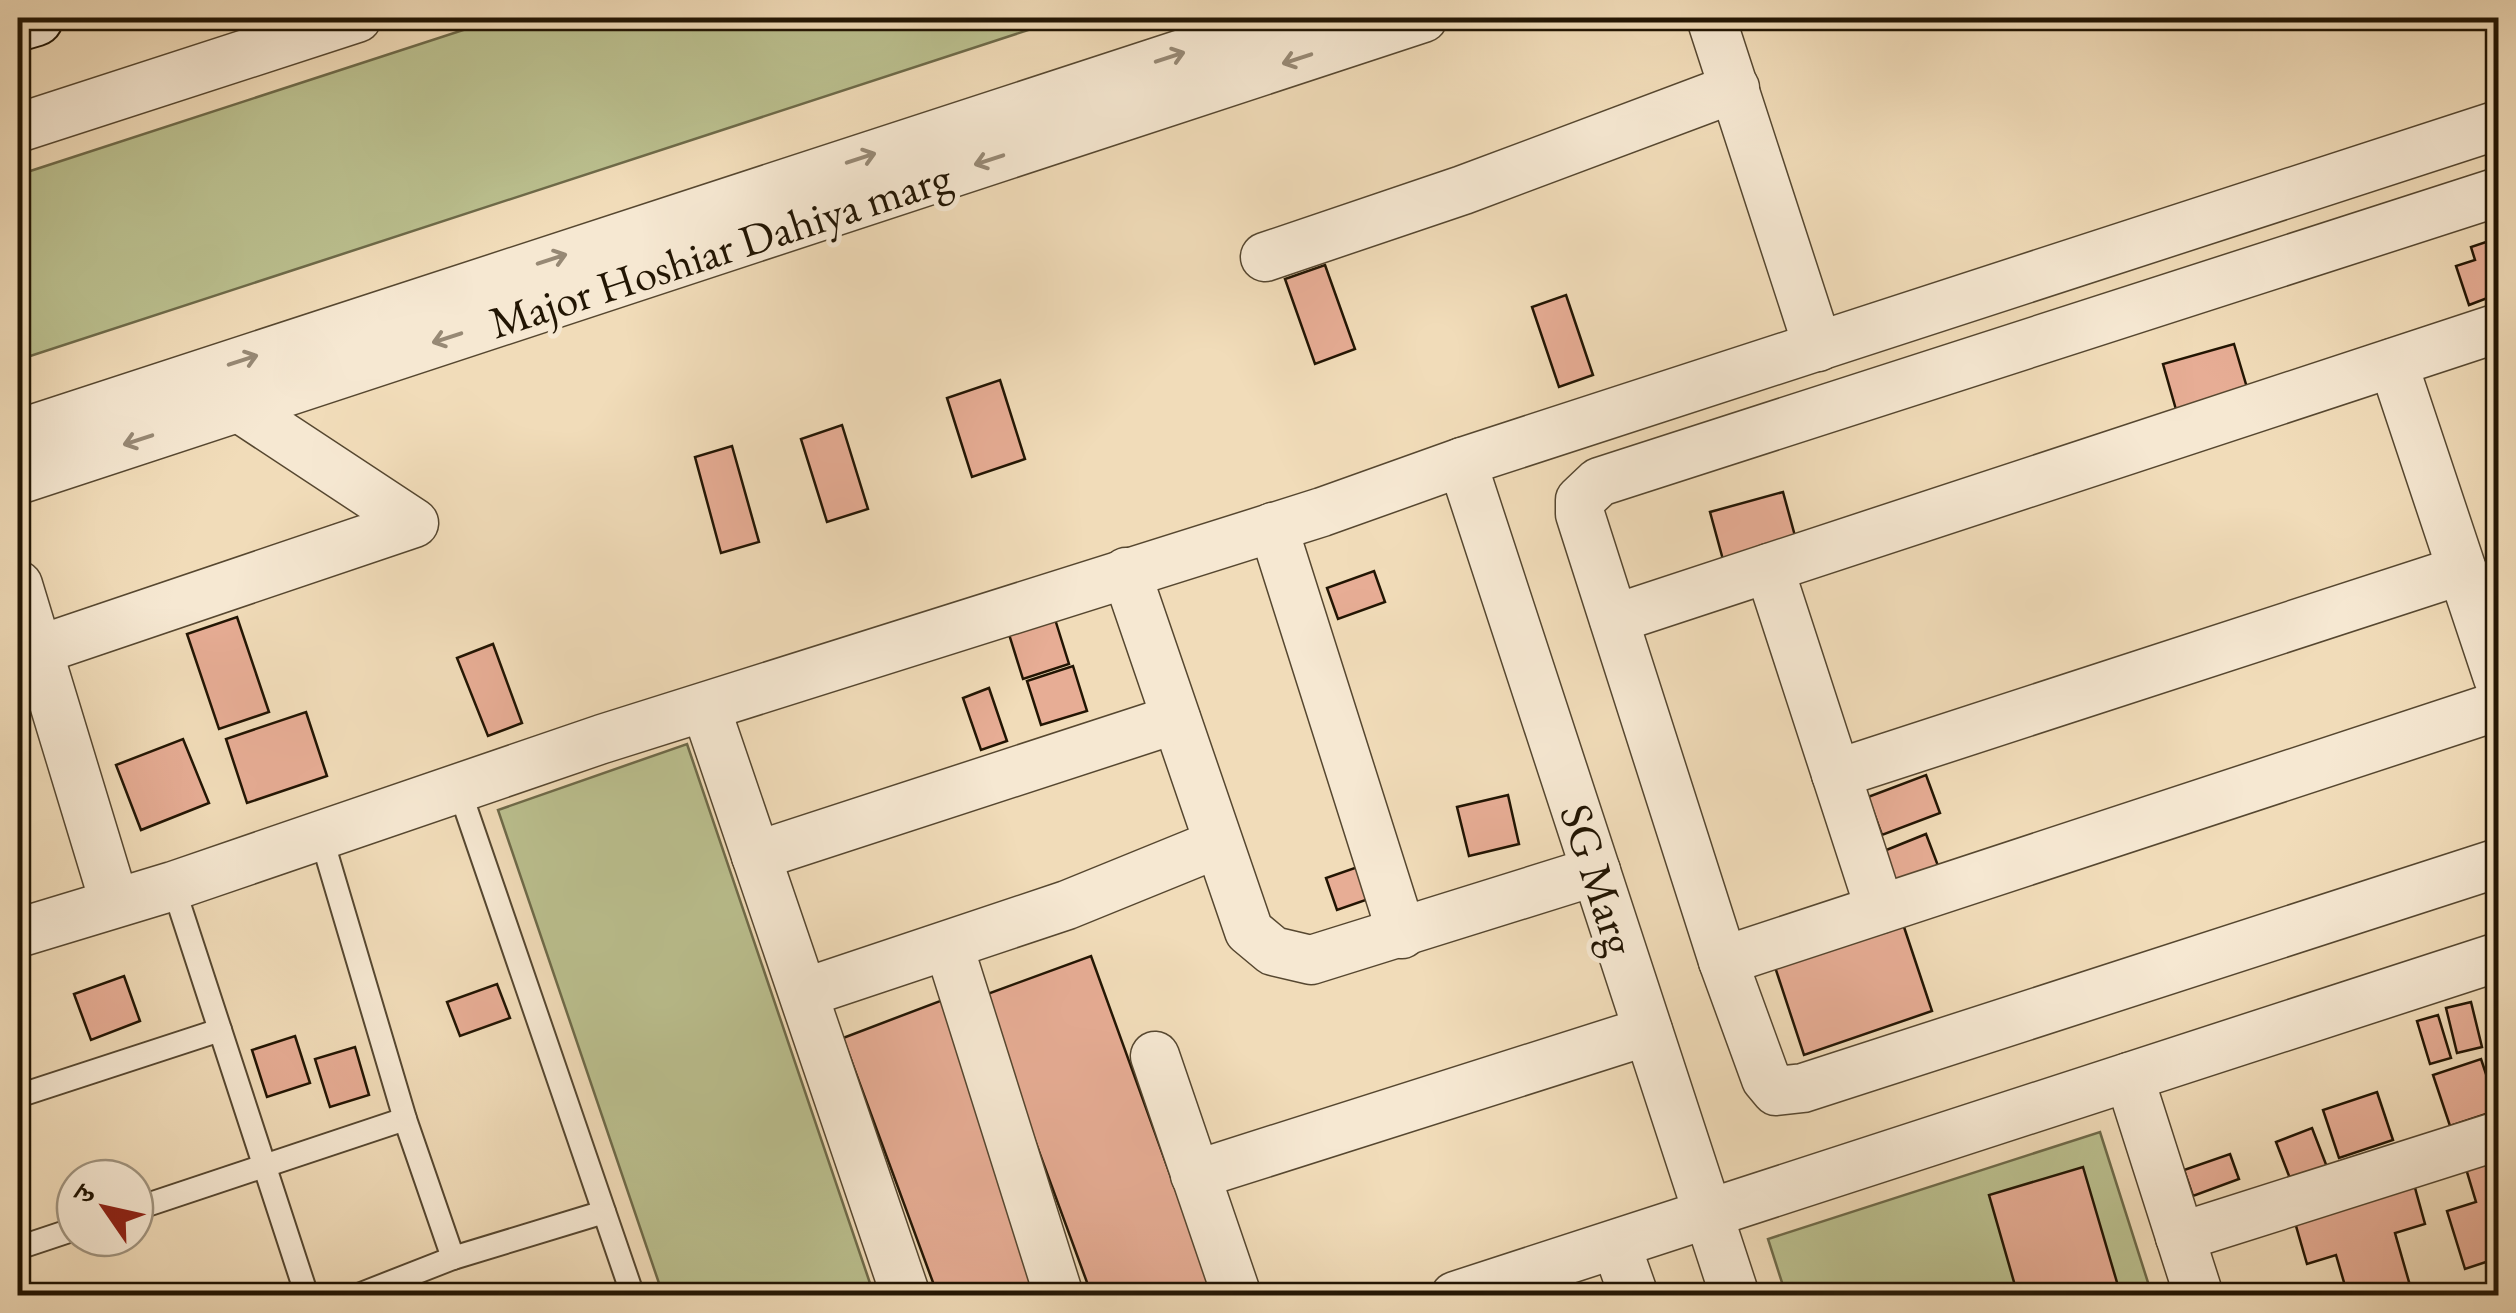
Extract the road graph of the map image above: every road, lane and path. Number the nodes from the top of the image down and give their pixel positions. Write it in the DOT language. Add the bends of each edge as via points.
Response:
graph roads {
  1 [pos="35,18"];
  2 [pos="357,18"];
  3 [pos="1292,18"];
  4 [pos="1423,18"];
  5 [pos="1711,18"];
  6 [pos="18,23"];
  7 [pos="1735,88"];
  8 [pos="2498,125"];
  9 [pos="18,128"];
  10 [pos="2498,192"];
  11 [pos="1265,257"];
  12 [pos="2498,328"];
  13 [pos="1799,353"];
  14 [pos="2393,363"];
  15 [pos="238,407"];
  16 [pos="1798,417"];
  17 [pos="18,434"];
  18 [pos="1462,462"];
  19 [pos="18,480"];
  20 [pos="1273,527"];
  21 [pos="1768,568"];
  22 [pos="2462,570"];
  23 [pos="1126,572"];
  24 [pos="18,584"];
  25 [pos="1614,619"];
  26 [pos="39,650"];
  27 [pos="2498,678"];
  28 [pos="2498,706"];
  29 [pos="706,709"];
  30 [pos="1176,719"];
  31 [pos="1836,774"];
  32 [pos="459,790"];
  33 [pos="321,836"];
  34 [pos="1217,844"];
  35 [pos="756,856"];
  36 [pos="2498,863"];
  37 [pos="1596,872"];
  38 [pos="173,886"];
  39 [pos="114,902"];
  40 [pos="1880,909"];
  41 [pos="18,933"];
  42 [pos="1402,934"];
  43 [pos="949,947"];
  44 [pos="2498,957"];
  45 [pos="1723,961"];
  46 [pos="804,993"];
  47 [pos="220,1030"];
  48 [pos="1648,1031"];
  49 [pos="1155,1056"];
  50 [pos="2129,1077"];
  51 [pos="18,1096"];
  52 [pos="405,1119"];
  53 [pos="2498,1136"];
  54 [pos="264,1166"];
  55 [pos="1196,1175"];
  56 [pos="155,1202"];
  57 [pos="604,1212"];
  58 [pos="1709,1216"];
  59 [pos="55,1236"];
  60 [pos="2180,1237"];
  61 [pos="1616,1245"];
  62 [pos="18,1248"];
  63 [pos="452,1258"];
  64 [pos="306,1296"];
  65 [pos="356,1296"];
  66 [pos="632,1296"];
  67 [pos="906,1296"];
  68 [pos="1059,1296"];
  69 [pos="1237,1296"];
  70 [pos="1455,1296"];
  71 [pos="1634,1296"];
  72 [pos="1735,1296"];
  73 [pos="2200,1296"];
  1 -- 6 [label="main road"];
  2 -- 9 [label="street"];
  17 -- 3 [label="street, Major Hoshiar Dahiya marg, one-way"];
  4 -- 15 [label="street, Major Hoshiar Dahiya marg, one-way"];
  5 -- 7 [label="street"];
  7 -- 11 [label="street"];
  7 -- 13 [label="street"];
  8 -- 13 [label="street"];
  10 -- 16 [label="street"];
  12 -- 14 [label="street"];
  13 -- 16 [label="street"];
  13 -- 18 [label="street"];
  14 -- 21 [label="street"];
  14 -- 22 [label="street"];
  15 -- 19 [label="street, Major Hoshiar Dahiya marg, one-way"];
  15 -- 26 [label="street" via="414,523"];
  16 -- 25 [label="street" via="1587,489 1580,514"];
  18 -- 20 [label="street"];
  18 -- 37 [label="street, SG Marg"];
  20 -- 23 [label="street"];
  20 -- 42 [label="street"];
  21 -- 25 [label="street"];
  21 -- 31 [label="street"];
  22 -- 27 [label="street"];
  22 -- 31 [label="street"];
  23 -- 29 [label="street"];
  23 -- 30 [label="street"];
  24 -- 26 [label="street"];
  25 -- 45 [label="street"];
  26 -- 39 [label="street"];
  28 -- 40 [label="street"];
  29 -- 32 [label="street"];
  29 -- 35 [label="street"];
  30 -- 34 [label="street"];
  30 -- 35 [label="street"];
  31 -- 40 [label="street"];
  32 -- 33 [label="street"];
  32 -- 57 [label="lane"];
  33 -- 38 [label="street"];
  33 -- 52 [label="lane"];
  34 -- 42 [label="street" via="1249,931 1273,951 1311,960"];
  34 -- 43 [label="street"];
  35 -- 46 [label="street"];
  36 -- 45 [label="street" via="1789,1092 1766,1079"];
  37 -- 42 [label="street"];
  37 -- 48 [label="street, SG Marg"];
  38 -- 39 [label="street"];
  38 -- 47 [label="lane"];
  39 -- 41 [label="street"];
  40 -- 45 [label="street"];
  43 -- 46 [label="street"];
  43 -- 68 [label="street"];
  44 -- 50 [label="street"];
  46 -- 67 [label="street"];
  47 -- 51 [label="lane"];
  47 -- 54 [label="lane"];
  48 -- 55 [label="street"];
  48 -- 58 [label="street, SG Marg"];
  49 -- 55 [label="street"];
  50 -- 58 [label="street"];
  50 -- 60 [label="street"];
  52 -- 54 [label="lane"];
  52 -- 63 [label="lane"];
  53 -- 60 [label="street"];
  54 -- 56 [label="lane"];
  54 -- 64 [label="lane"];
  55 -- 69 [label="street"];
  57 -- 63 [label="lane"];
  57 -- 66 [label="lane"];
  58 -- 61 [label="street"];
  58 -- 72 [label="street, SG Marg"];
  59 -- 62 [label="lane"];
  60 -- 73 [label="street"];
  61 -- 70 [label="street"];
  61 -- 71 [label="street"];
  63 -- 65 [label="lane"];
}
